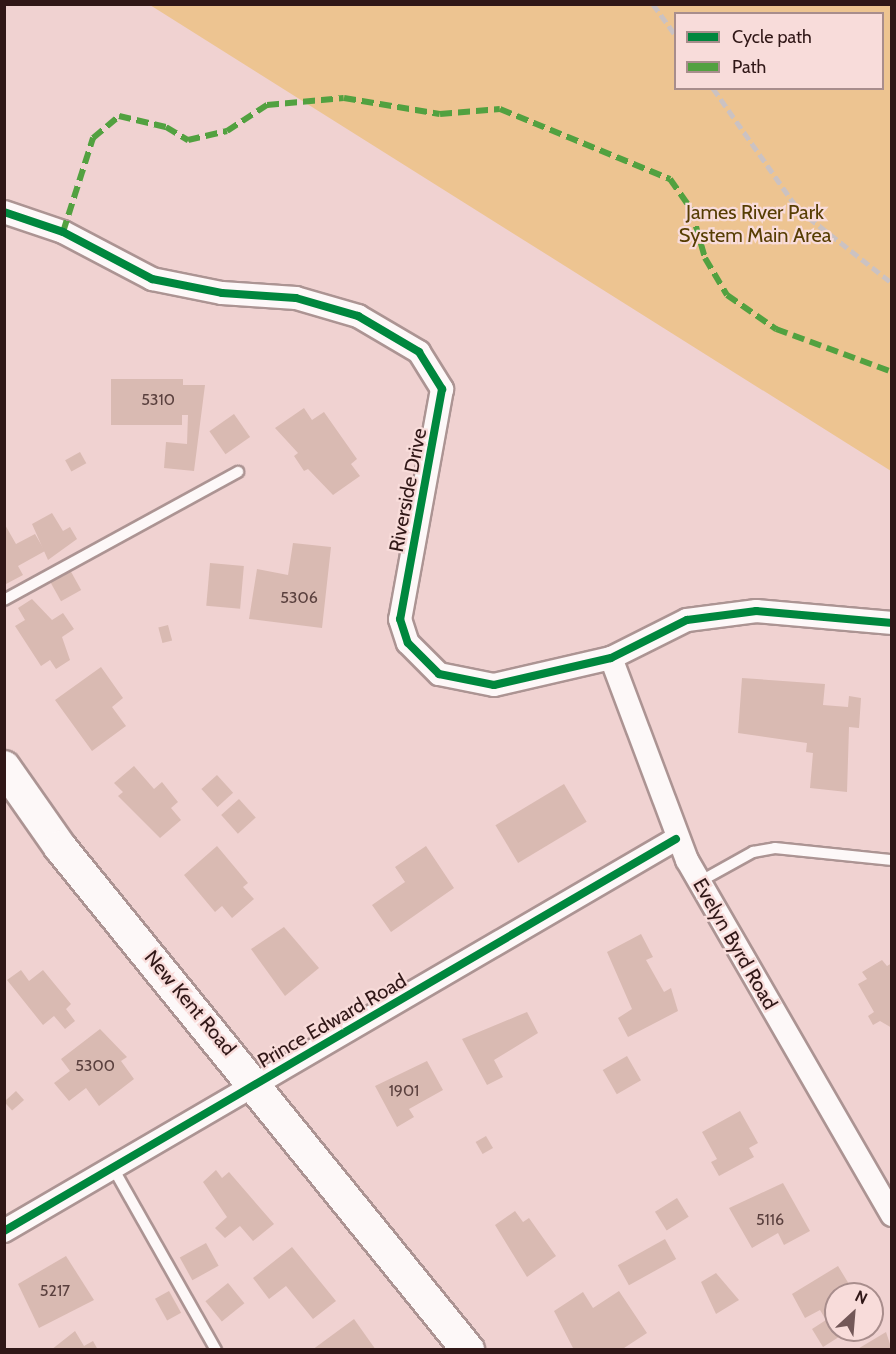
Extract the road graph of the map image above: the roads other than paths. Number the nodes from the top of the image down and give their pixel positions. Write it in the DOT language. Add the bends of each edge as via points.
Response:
graph roads {
  1 [pos="4,212"];
  2 [pos="238,472"];
  3 [pos="4,600"];
  4 [pos="891,623"];
  5 [pos="611,658"];
  6 [pos="4,767"];
  7 [pos="676,839"];
  8 [pos="891,860"];
  9 [pos="699,882"];
  10 [pos="257,1084"];
  11 [pos="113,1168"];
  12 [pos="891,1215"];
  13 [pos="4,1231"];
  14 [pos="216,1350"];
  15 [pos="468,1350"];
  1 -- 5 [label="street, Riverside Drive" via="63,232 152,279 222,293 296,298 358,316 419,352 442,389 400,619 408,643 439,674 494,685"];
  2 -- 3 [label="lane"];
  4 -- 5 [label="street, Riverside Drive" via="756,611 687,621"];
  5 -- 7 [label="street, Evelyn Byrd Road"];
  6 -- 10 [label="street, New Kent Road" via="60,847"];
  7 -- 9 [label="street, Evelyn Byrd Road"];
  7 -- 10 [label="street, Prince Edward Road"];
  8 -- 9 [label="lane" via="775,848 753,852"];
  9 -- 12 [label="street, Evelyn Byrd Road"];
  10 -- 11 [label="street, Prince Edward Road"];
  10 -- 15 [label="street, New Kent Road"];
  11 -- 13 [label="street, Prince Edward Road"];
  11 -- 14 [label="lane"];
}
